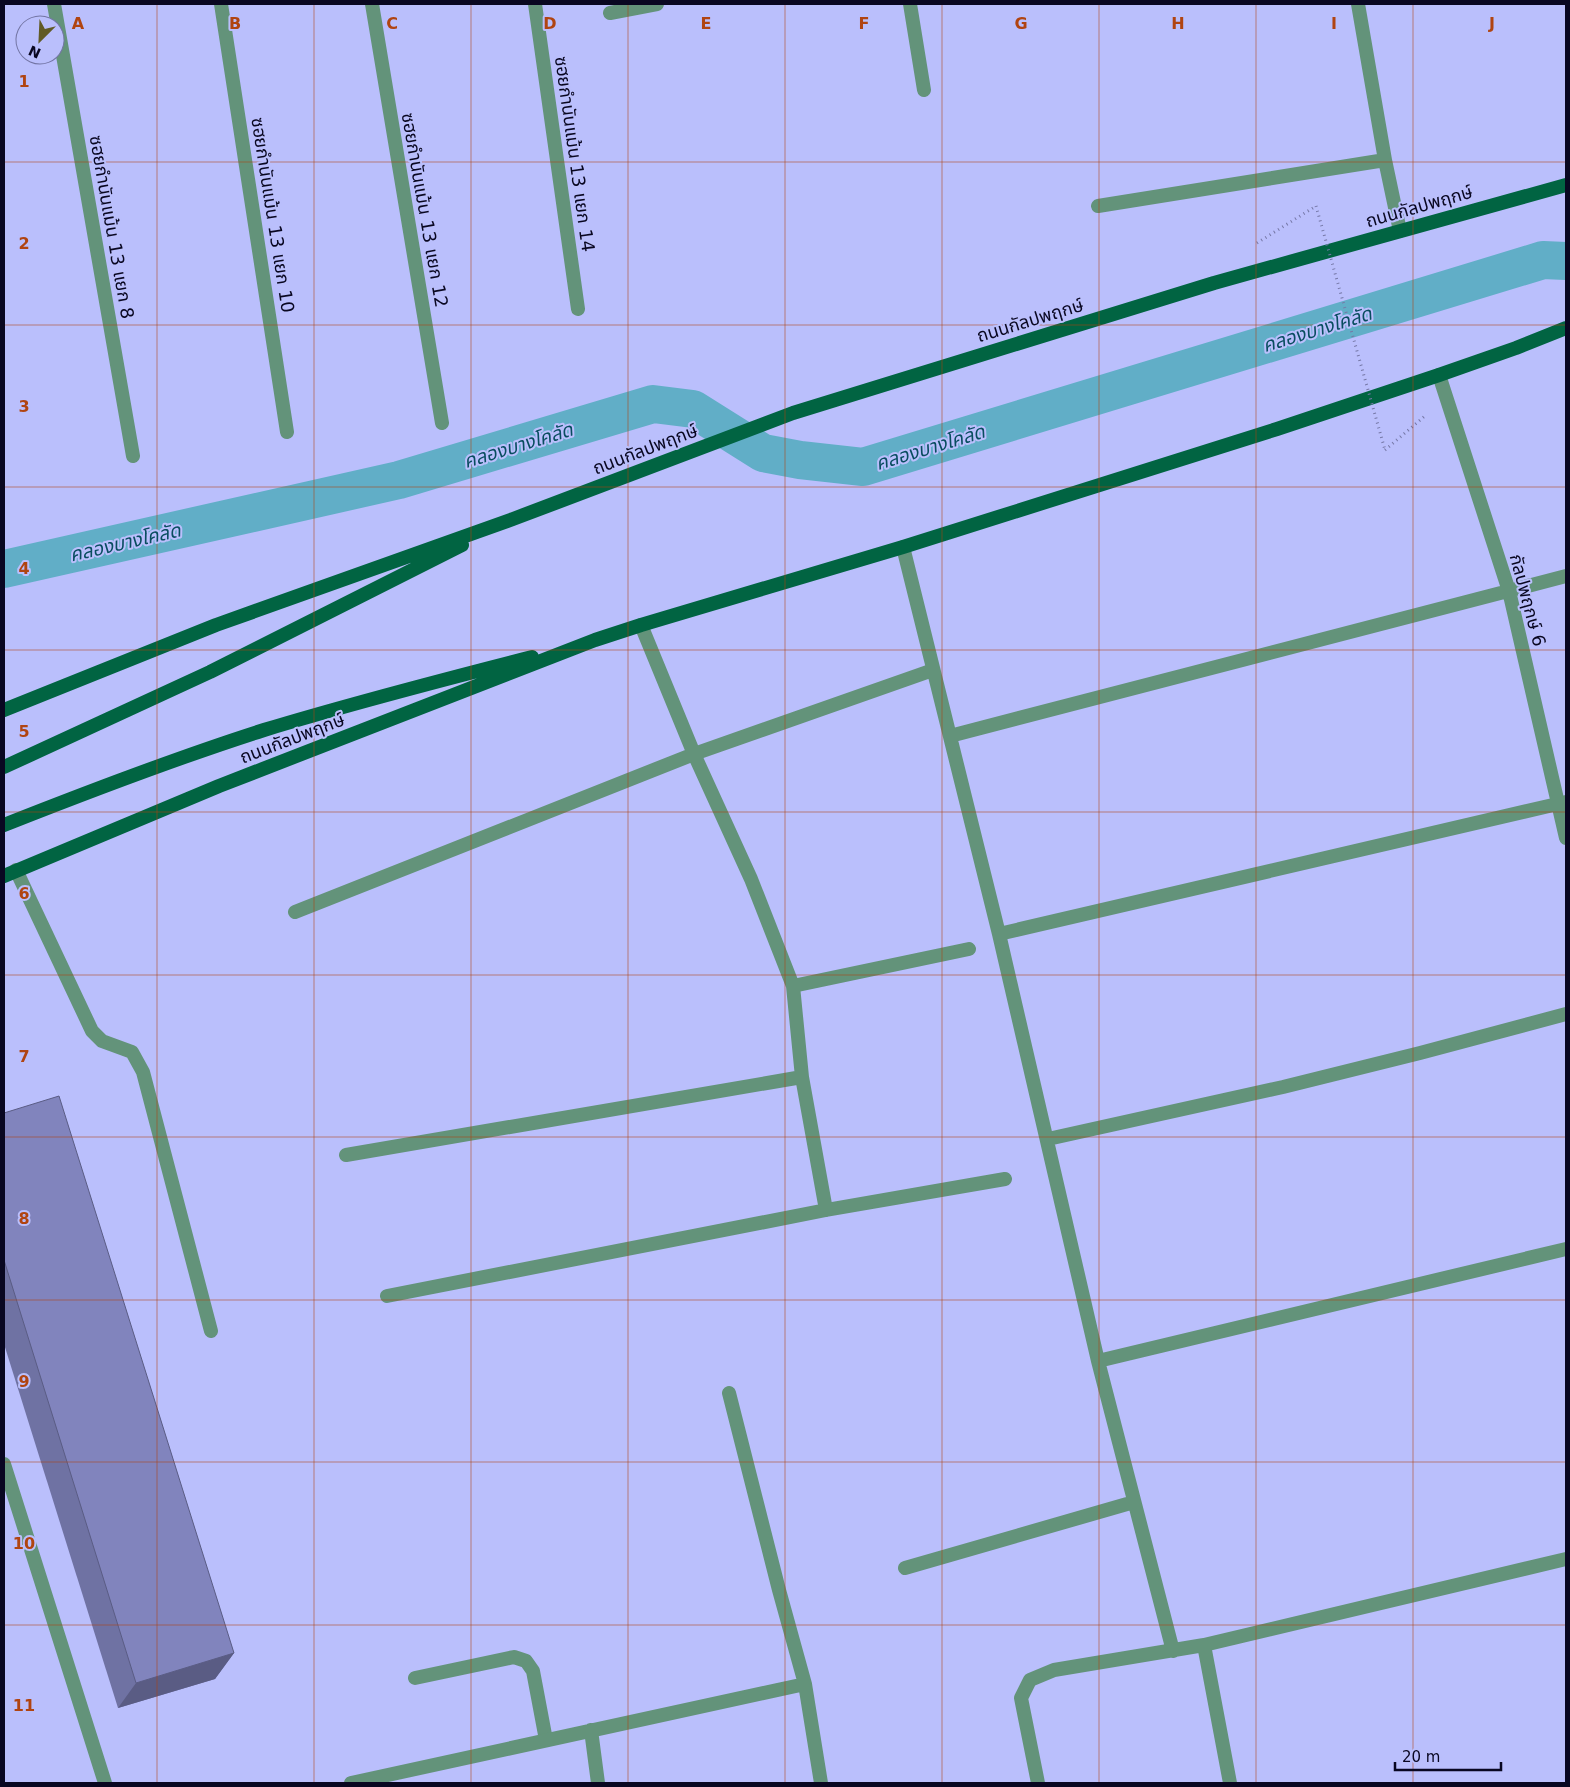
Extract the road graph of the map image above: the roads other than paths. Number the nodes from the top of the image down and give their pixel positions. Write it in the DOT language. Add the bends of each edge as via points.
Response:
graph roads {
  1 [pos="54,4"];
  2 [pos="221,4"];
  3 [pos="372,4"];
  4 [pos="535,4"];
  5 [pos="657,4"];
  6 [pos="910,4"];
  7 [pos="1358,4"];
  8 [pos="610,13"];
  9 [pos="924,90"];
  10 [pos="1385,160"];
  11 [pos="1566,185"];
  12 [pos="1098,206"];
  13 [pos="1400,231"];
  14 [pos="578,309"];
  15 [pos="1566,328"];
  16 [pos="1439,375"];
  17 [pos="442,423"];
  18 [pos="288,432"];
  19 [pos="133,456"];
  20 [pos="513,519"];
  21 [pos="903,547"];
  22 [pos="1566,576"];
  23 [pos="1509,591"];
  24 [pos="641,625"];
  25 [pos="595,640"];
  26 [pos="933,670"];
  27 [pos="4,710"];
  28 [pos="950,736"];
  29 [pos="694,754"];
  30 [pos="4,767"];
  31 [pos="1562,803"];
  32 [pos="4,825"];
  33 [pos="1566,838"];
  34 [pos="10,873"];
  35 [pos="295,912"];
  36 [pos="999,934"];
  37 [pos="969,949"];
  38 [pos="793,986"];
  39 [pos="1566,1014"];
  40 [pos="802,1077"];
  41 [pos="1048,1139"];
  42 [pos="346,1154"];
  43 [pos="1004,1179"];
  44 [pos="826,1210"];
  45 [pos="1566,1249"];
  46 [pos="387,1296"];
  47 [pos="211,1331"];
  48 [pos="1098,1361"];
  49 [pos="729,1393"];
  50 [pos="4,1464"];
  51 [pos="1134,1502"];
  52 [pos="1566,1559"];
  53 [pos="905,1568"];
  54 [pos="1204,1645"];
  55 [pos="1173,1651"];
  56 [pos="415,1678"];
  57 [pos="805,1684"];
  58 [pos="591,1730"];
  59 [pos="546,1740"];
  60 [pos="105,1783"];
  61 [pos="352,1783"];
  62 [pos="598,1783"];
  63 [pos="821,1783"];
  64 [pos="1038,1783"];
  65 [pos="1230,1783"];
  1 -- 19 [label="street, ซฮยกำนันแม้น 13 แยก 8"];
  2 -- 18 [label="street, ซฮยกำนันแม้น 13 แยก 10"];
  3 -- 17 [label="street, ซฮยกำนันแม้น 13 แยก 12"];
  4 -- 14 [label="street, ซฮยกำนันแม้น 13 แยก 14"];
  5 -- 8 [label="street"];
  6 -- 9 [label="street"];
  7 -- 10 [label="street"];
  10 -- 12 [label="street"];
  10 -- 13 [label="street"];
  11 -- 13 [label="main road, ถนนกัลปพฤกษ์"];
  13 -- 20 [label="main road, ถนนกัลปพฤกษ์" via="1195,289 793,413"];
  15 -- 16 [label="main road, ถนนกัลปพฤกษ์"];
  16 -- 21 [label="main road, ถนนกัลปพฤกษ์"];
  16 -- 23 [label="street, กัลปพฤกษ์ 6"];
  20 -- 27 [label="main road, ถนนกัลปพฤกษ์" via="216,625"];
  20 -- 30 [label="main road, ถนนกัลปพฤกษ์" via="210,672"];
  21 -- 24 [label="main road, ถนนกัลปพฤกษ์"];
  21 -- 26 [label="street"];
  22 -- 23 [label="street"];
  23 -- 28 [label="street"];
  23 -- 31 [label="street, กัลปพฤกษ์ 6"];
  24 -- 25 [label="main road, ถนนกัลปพฤกษ์"];
  24 -- 29 [label="street"];
  25 -- 32 [label="main road, ถนนกัลปพฤกษ์" via="264,730 146,770"];
  25 -- 34 [label="main road, ถนนกัลปพฤกษ์" via="219,786"];
  26 -- 28 [label="street"];
  26 -- 29 [label="street"];
  28 -- 36 [label="street"];
  29 -- 35 [label="street"];
  29 -- 38 [label="street" via="752,879"];
  31 -- 33 [label="street, กัลปพฤกษ์ 6"];
  31 -- 36 [label="street"];
  34 -- 47 [label="street" via="92,1031 102,1041 132,1052 142,1072"];
  36 -- 41 [label="street"];
  37 -- 38 [label="street"];
  38 -- 40 [label="street"];
  39 -- 41 [label="street" via="1420,1054"];
  40 -- 42 [label="street"];
  40 -- 44 [label="street"];
  41 -- 48 [label="street"];
  43 -- 44 [label="street"];
  44 -- 46 [label="street"];
  45 -- 48 [label="street"];
  48 -- 51 [label="street"];
  49 -- 57 [label="street"];
  50 -- 60 [label="street"];
  51 -- 53 [label="street"];
  51 -- 55 [label="street"];
  52 -- 54 [label="street"];
  54 -- 55 [label="street"];
  54 -- 65 [label="street"];
  55 -- 64 [label="street" via="1054,1670 1030,1680 1021,1698"];
  56 -- 59 [label="street" via="514,1657 526,1661 533,1671"];
  57 -- 58 [label="street"];
  57 -- 63 [label="street"];
  58 -- 59 [label="street"];
  58 -- 62 [label="street"];
  59 -- 61 [label="street"];
}
